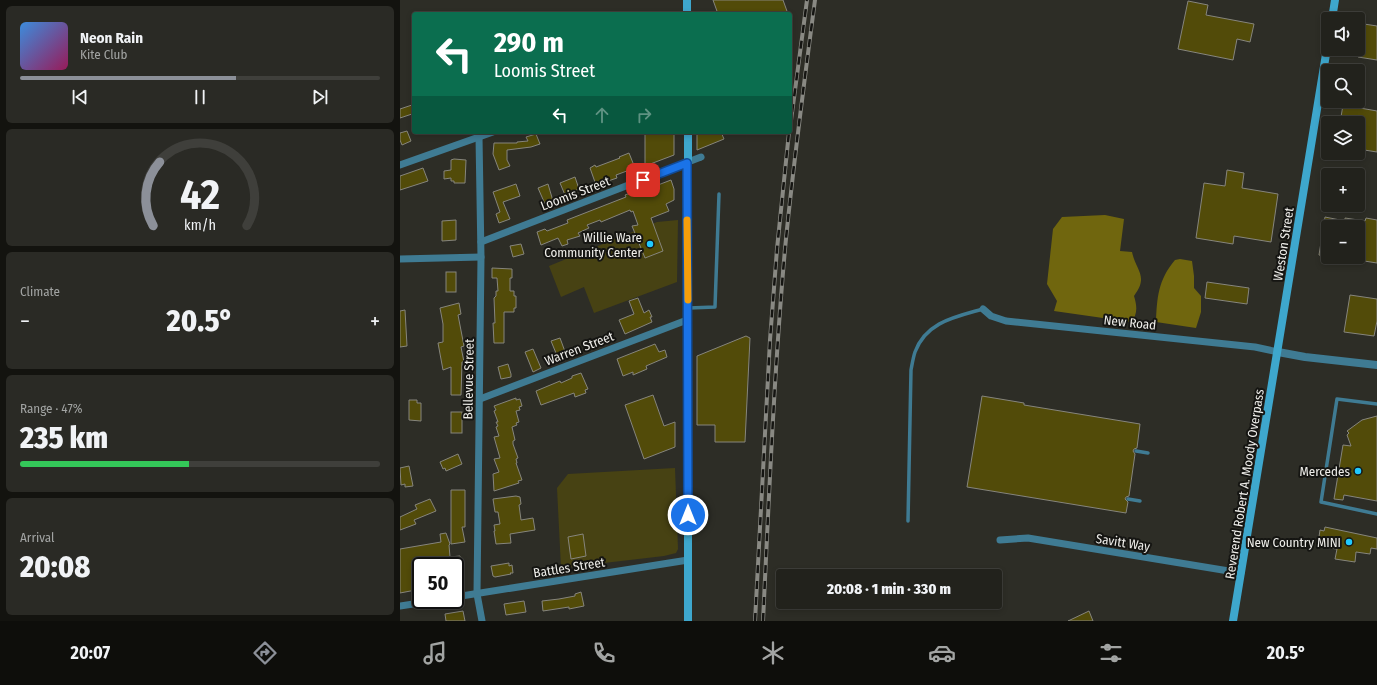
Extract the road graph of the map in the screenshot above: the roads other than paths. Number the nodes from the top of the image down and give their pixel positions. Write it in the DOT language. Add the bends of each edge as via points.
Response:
graph roads {
  1 [pos="687,0"];
  2 [pos="1335,0"];
  3 [pos="687,12"];
  4 [pos="1333,12"];
  5 [pos="1326,56"];
  6 [pos="487,134"];
  7 [pos="688,134"];
  8 [pos="479,137"];
  9 [pos="701,157"];
  10 [pos="687,163"];
  11 [pos="400,165"];
  12 [pos="719,194"];
  13 [pos="481,242"];
  14 [pos="481,257"];
  15 [pos="400,259"];
  16 [pos="688,308"];
  17 [pos="983,309"];
  18 [pos="688,320"];
  19 [pos="1278,352"];
  20 [pos="1377,365"];
  21 [pos="480,399"];
  22 [pos="1377,404"];
  23 [pos="1136,451"];
  24 [pos="1148,453"];
  25 [pos="1128,500"];
  26 [pos="1140,501"];
  27 [pos="1377,514"];
  28 [pos="908,521"];
  29 [pos="1000,540"];
  30 [pos="688,560"];
  31 [pos="1241,573"];
  32 [pos="477,594"];
  33 [pos="464,596"];
  34 [pos="412,604"];
  35 [pos="400,606"];
  36 [pos="482,621"];
  37 [pos="688,621"];
  38 [pos="1233,621"];
  1 -- 3 [label="main road"];
  2 -- 4 [label="main road"];
  5 -- 19 [label="main road, Weston Street"];
  6 -- 8 [label="street"];
  7 -- 10 [label="main road"];
  8 -- 11 [label="street"];
  8 -- 13 [label="street, Bellevue Street"];
  9 -- 10 [label="street, Loomis Street"];
  10 -- 13 [label="street, Loomis Street"];
  10 -- 16 [label="main road"];
  12 -- 16 [label="lane" via="715,307"];
  13 -- 14 [label="street, Bellevue Street"];
  14 -- 15 [label="street"];
  14 -- 21 [label="street, Bellevue Street"];
  16 -- 18 [label="main road"];
  17 -- 19 [label="street, New Road" via="991,316 1006,321 1255,347"];
  17 -- 28 [label="lane" via="937,324 924,335 915,352 911,370"];
  18 -- 21 [label="street, Warren Street"];
  18 -- 30 [label="main road"];
  19 -- 20 [label="street"];
  19 -- 31 [label="main road, Reverend Robert A. Moody Overpass"];
  21 -- 32 [label="street, Bellevue Street"];
  22 -- 27 [label="lane" via="1337,399 1321,502"];
  23 -- 24 [label="lane"];
  25 -- 26 [label="lane"];
  29 -- 31 [label="street, Savitt Way" via="1028,538"];
  30 -- 32 [label="street, Battles Street"];
  30 -- 37 [label="main road"];
  31 -- 38 [label="main road, Reverend Robert A. Moody Overpass"];
  32 -- 33 [label="street, Battles Street"];
  32 -- 36 [label="street, Bellevue Street"];
  34 -- 35 [label="street"];
}
